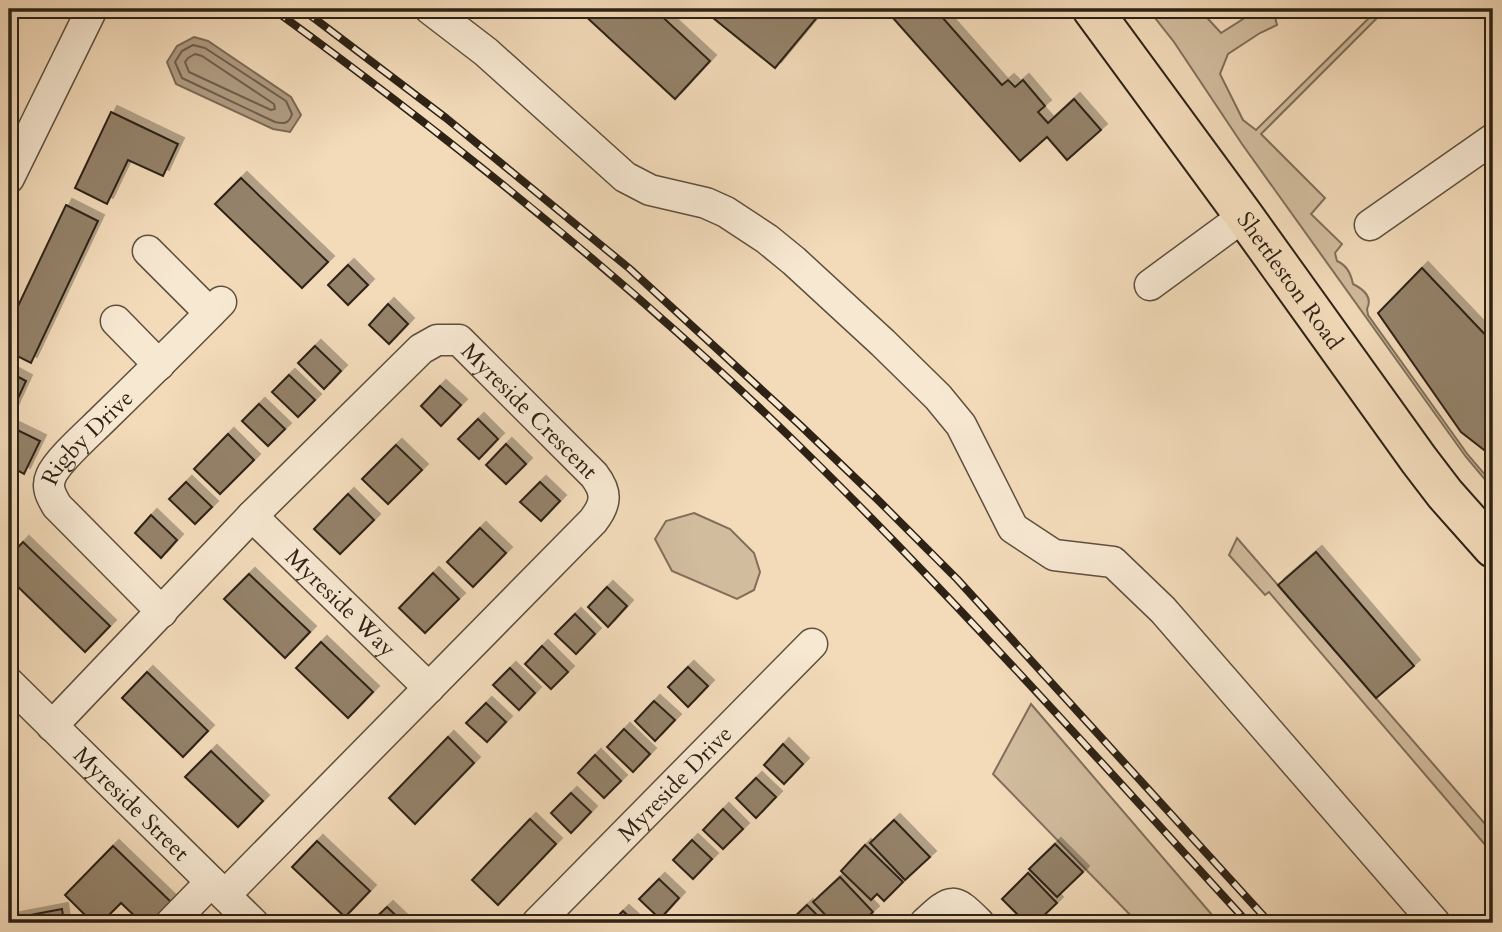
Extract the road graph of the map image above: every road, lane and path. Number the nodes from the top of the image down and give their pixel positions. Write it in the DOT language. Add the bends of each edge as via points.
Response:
graph roads {
  1 [pos="92,9"];
  2 [pos="430,9"];
  3 [pos="1092,9"];
  4 [pos="1493,139"];
  5 [pos="9,178"];
  6 [pos="1244,215"];
  7 [pos="1370,225"];
  8 [pos="148,251"];
  9 [pos="1150,285"];
  10 [pos="116,321"];
  11 [pos="159,365"];
  12 [pos="252,516"];
  13 [pos="1493,548"];
  14 [pos="162,612"];
  15 [pos="812,645"];
  16 [pos="9,683"];
  17 [pos="429,688"];
  18 [pos="52,726"];
  19 [pos="218,889"];
  20 [pos="171,923"];
  21 [pos="253,923"];
  22 [pos="537,923"];
  23 [pos="925,923"];
  24 [pos="979,923"];
  25 [pos="1435,923"];
  1 -- 5 [label="street"];
  2 -- 25 [label="street" via="486,52 625,177 650,190 726,212 794,261 938,397 961,425 1013,528 1054,555 1113,562 1163,610"];
  3 -- 6 [label="main road, Shettleston Road"];
  4 -- 7 [label="street"];
  6 -- 9 [label="street"];
  6 -- 13 [label="main road, Shettleston Road" via="1419,460"];
  8 -- 11 [label="street, Rigby Drive" via="216,308"];
  10 -- 11 [label="street"];
  11 -- 14 [label="street, Rigby Drive" via="57,467 49,489 57,506"];
  12 -- 14 [label="street, Myreside Crescent"];
  12 -- 17 [label="street, Myreside Way"];
  12 -- 17 [label="street, Myreside Crescent" via="428,343 459,340 594,475 604,503 593,521"];
  14 -- 18 [label="street, Myreside Crescent"];
  15 -- 22 [label="street, Myreside Drive"];
  16 -- 18 [label="street, Myreside Street"];
  17 -- 19 [label="street, Myreside Crescent"];
  18 -- 19 [label="street, Myreside Street"];
  19 -- 20 [label="street, Myreside Crescent"];
  19 -- 21 [label="street, Myreside Street"];
  23 -- 24 [label="street" via="947,904 964,908"];
}
